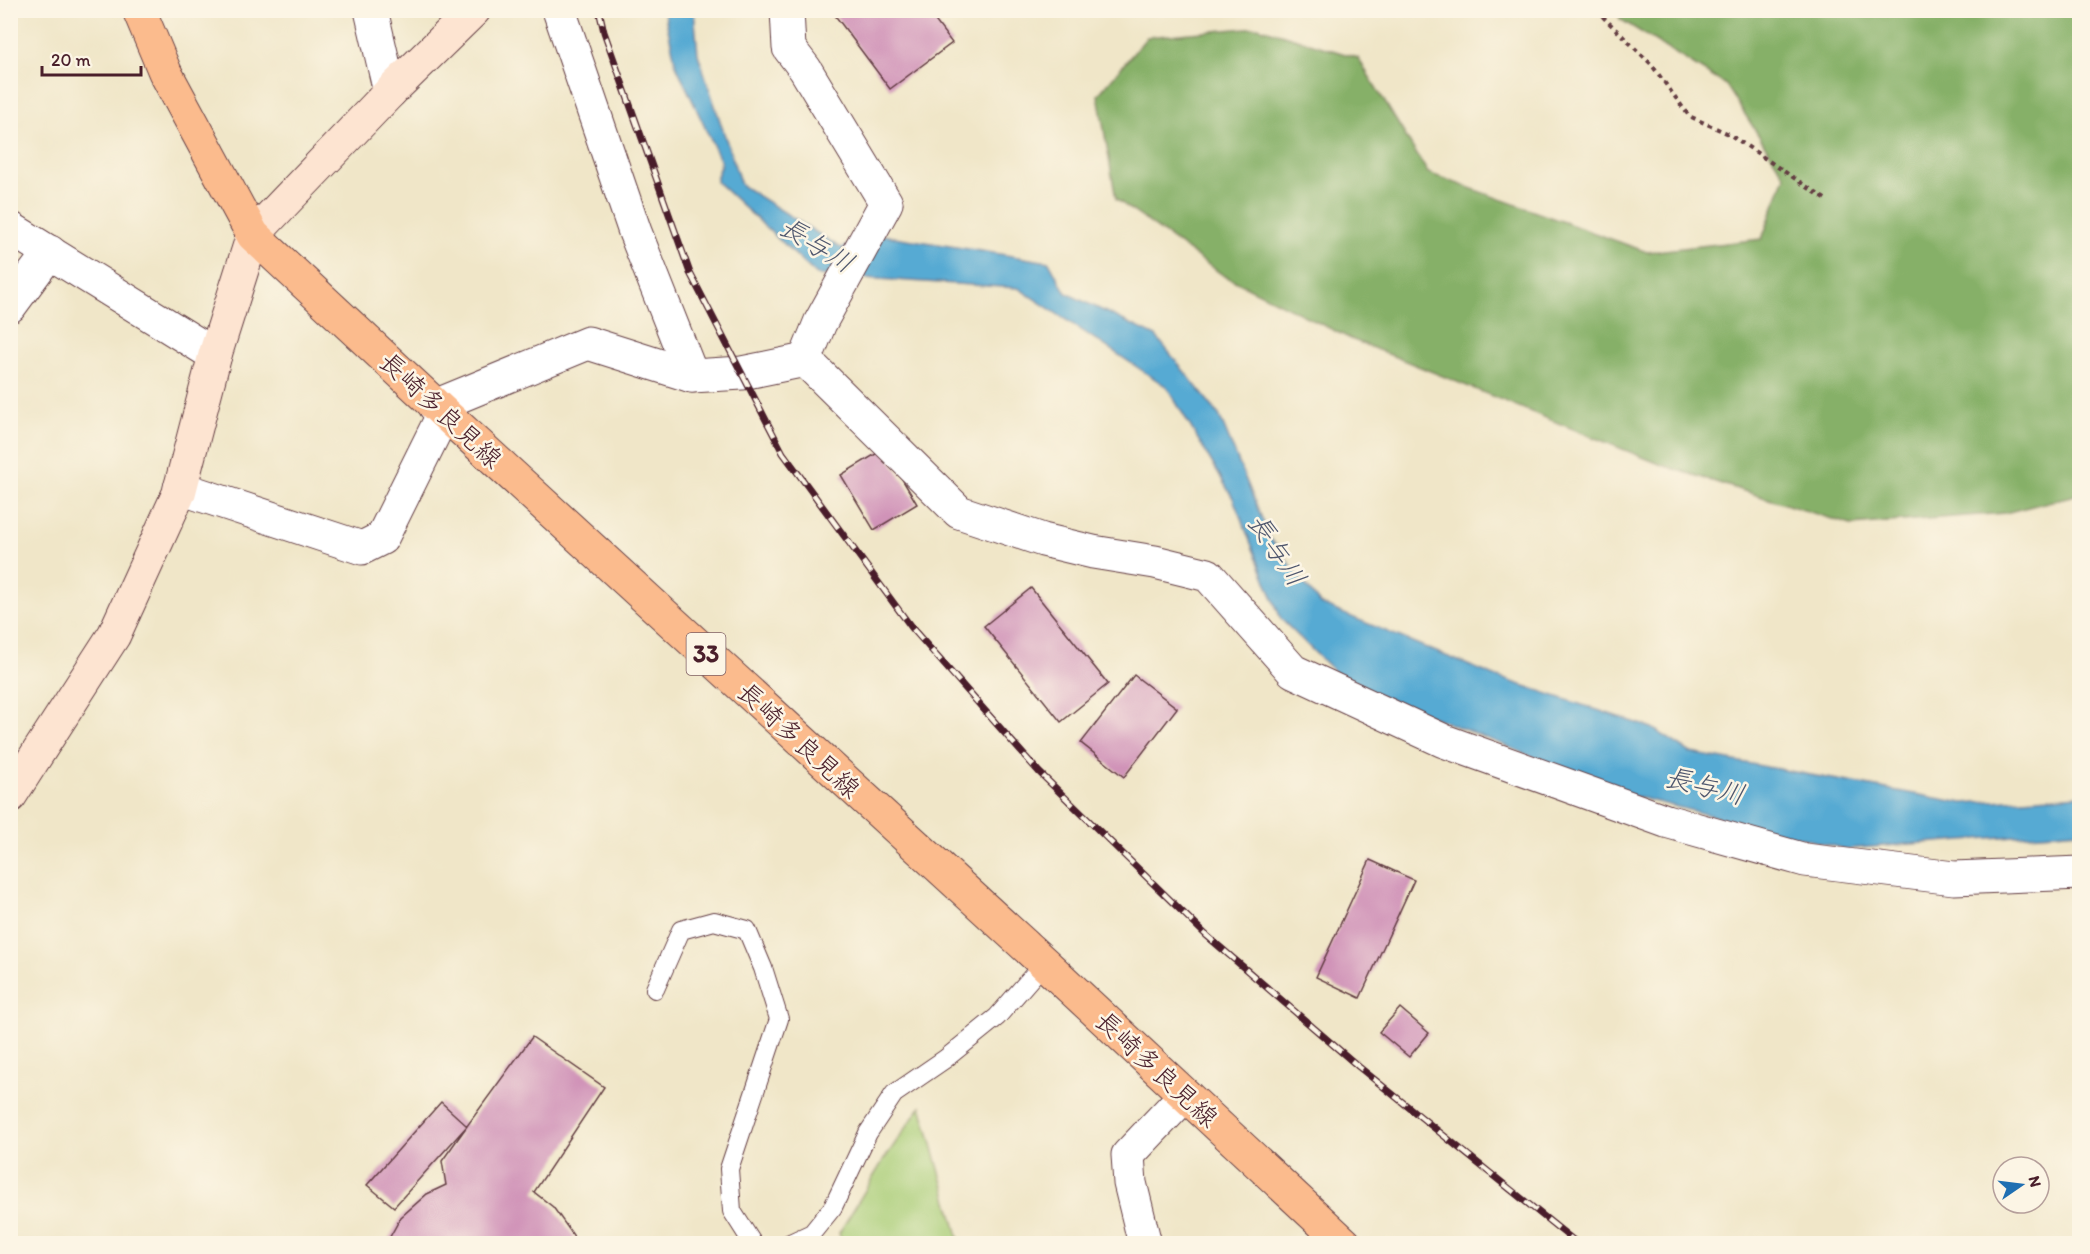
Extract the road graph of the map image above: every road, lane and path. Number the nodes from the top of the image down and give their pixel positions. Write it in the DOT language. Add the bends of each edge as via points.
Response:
graph roads {
  1 [pos="139,10"];
  2 [pos="371,10"];
  3 [pos="474,10"];
  4 [pos="559,10"];
  5 [pos="788,10"];
  6 [pos="1596,10"];
  7 [pos="390,92"];
  8 [pos="1825,199"];
  9 [pos="10,228"];
  10 [pos="253,235"];
  11 [pos="50,252"];
  12 [pos="10,306"];
  13 [pos="215,355"];
  14 [pos="805,360"];
  15 [pos="692,376"];
  16 [pos="440,409"];
  17 [pos="180,488"];
  18 [pos="10,796"];
  19 [pos="2079,873"];
  20 [pos="1044,963"];
  21 [pos="656,989"];
  22 [pos="1185,1095"];
  23 [pos="753,1244"];
  24 [pos="788,1244"];
  25 [pos="1145,1244"];
  26 [pos="1345,1244"];
  1 -- 10 [label="main road, 長崎多良見線 / 33" via="165,72"];
  2 -- 7 [label="street"];
  3 -- 7 [label="street"];
  4 -- 15 [label="street" via="635,232"];
  5 -- 14 [label="street" via="789,48 886,203 820,323"];
  6 -- 8 [label="path" via="1651,64 1689,116 1729,134"];
  7 -- 10 [label="street"];
  9 -- 11 [label="street"];
  10 -- 13 [label="street"];
  10 -- 16 [label="main road, 長崎多良見線 / 33"];
  11 -- 12 [label="street"];
  11 -- 13 [label="street"];
  13 -- 17 [label="street"];
  14 -- 15 [label="street" via="742,373"];
  14 -- 19 [label="street" via="959,512 1043,540 1208,575 1293,671 1444,741 1666,821 1805,860 1954,878"];
  15 -- 16 [label="street" via="588,343"];
  16 -- 17 [label="street" via="382,538 362,548"];
  16 -- 20 [label="main road, 長崎多良見線 / 33"];
  17 -- 18 [label="street" via="114,635"];
  20 -- 22 [label="main road, 長崎多良見線 / 33"];
  20 -- 24 [label="lane" via="997,1017 894,1094 868,1133 832,1207 812,1233"];
  21 -- 23 [label="lane" via="681,930 714,921 747,930 779,1019 729,1169 732,1211"];
  22 -- 25 [label="street" via="1128,1155 1130,1183"];
  22 -- 26 [label="main road, 長崎多良見線 / 33"];
}
